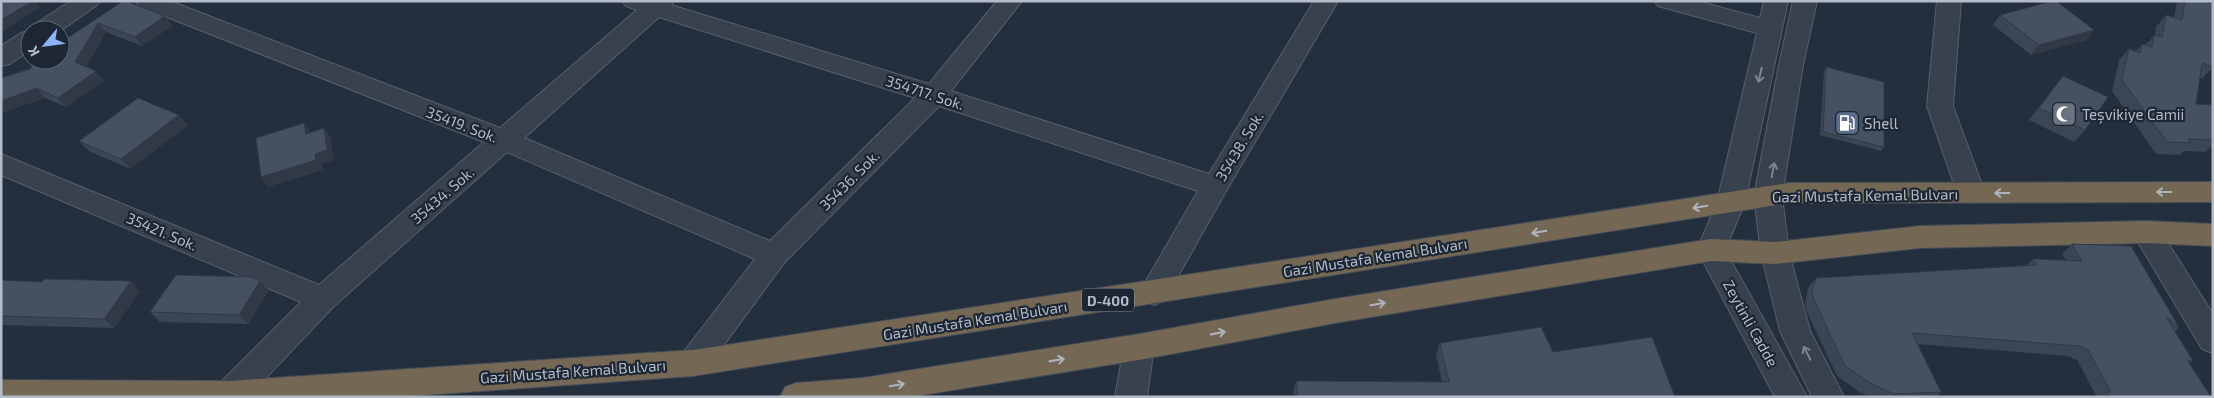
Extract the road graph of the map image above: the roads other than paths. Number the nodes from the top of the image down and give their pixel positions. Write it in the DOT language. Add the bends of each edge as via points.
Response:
graph roads {
  1 [pos="88,1"];
  2 [pos="147,1"];
  3 [pos="1010,1"];
  4 [pos="1326,1"];
  5 [pos="1666,1"];
  6 [pos="1776,1"];
  7 [pos="1805,1"];
  8 [pos="1949,1"];
  9 [pos="650,3"];
  10 [pos="59,20"];
  11 [pos="1770,28"];
  12 [pos="20,46"];
  13 [pos="1,58"];
  14 [pos="934,95"];
  15 [pos="504,140"];
  16 [pos="1,164"];
  17 [pos="1215,186"];
  18 [pos="2213,192"];
  19 [pos="1970,193"];
  20 [pos="1768,196"];
  21 [pos="1731,202"];
  22 [pos="2146,232"];
  23 [pos="2213,235"];
  24 [pos="1711,250"];
  25 [pos="1775,252"];
  26 [pos="774,255"];
  27 [pos="1154,293"];
  28 [pos="323,299"];
  29 [pos="2213,340"];
  30 [pos="1139,348"];
  31 [pos="693,363"];
  32 [pos="1,394"];
  33 [pos="859,394"];
  34 [pos="229,395"];
  35 [pos="796,397"];
  36 [pos="1131,397"];
  37 [pos="1791,397"];
  38 [pos="1828,397"];
  1 -- 10 [label="street"];
  2 -- 15 [label="street, 35419. Sok."];
  3 -- 14 [label="street, 35436. Sok."];
  4 -- 17 [label="street, 35438. Sok."];
  5 -- 11 [label="street"];
  6 -- 11 [label="street"];
  20 -- 7 [label="street, one-way"];
  8 -- 19 [label="street" via="1940,106"];
  9 -- 14 [label="street, 354717. Sok."];
  9 -- 15 [label="street, 35434. Sok."];
  11 -- 21 [label="street, one-way"];
  12 -- 13 [label="street"];
  14 -- 17 [label="street, 354717. Sok."];
  14 -- 26 [label="street, 35436. Sok."];
  15 -- 26 [label="street, 35419. Sok."];
  15 -- 28 [label="street, 35434. Sok."];
  16 -- 28 [label="street, 35421. Sok."];
  17 -- 27 [label="street, 35438. Sok."];
  18 -- 19 [label="highway, Gazi Mustafa Kemal Bulvarı / D-400, one-way"];
  19 -- 20 [label="highway, Gazi Mustafa Kemal Bulvarı / D-400" via="1789,193"];
  20 -- 21 [label="highway, Gazi Mustafa Kemal Bulvarı / D-400"];
  20 -- 25 [label="street"];
  21 -- 24 [label="street"];
  21 -- 27 [label="highway, Gazi Mustafa Kemal Bulvarı / D-400, one-way"];
  22 -- 23 [label="highway"];
  22 -- 25 [label="highway" via="1920,237"];
  22 -- 29 [label="street"];
  24 -- 25 [label="highway"];
  30 -- 24 [label="highway, one-way" via="1335,311"];
  24 -- 37 [label="street, Zeytinli Cadde"];
  38 -- 25 [label="street, one-way" via="1795,331"];
  26 -- 31 [label="street, 35436. Sok."];
  27 -- 31 [label="highway, Gazi Mustafa Kemal Bulvarı / D-400"];
  28 -- 34 [label="street, 35434. Sok."];
  33 -- 30 [label="highway, one-way"];
  30 -- 36 [label="street"];
  31 -- 34 [label="highway, Gazi Mustafa Kemal Bulvarı / D-400"];
  32 -- 34 [label="highway, Gazi Mustafa Kemal Bulvarı / D-400"];
  33 -- 35 [label="highway"];
}
